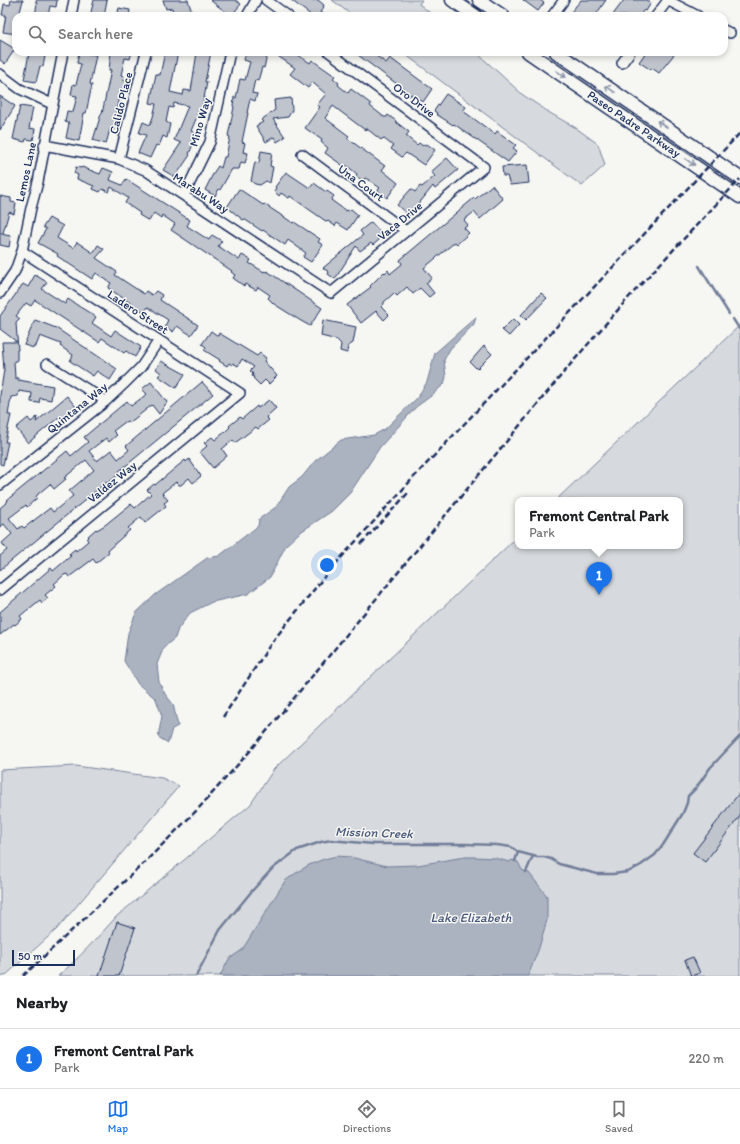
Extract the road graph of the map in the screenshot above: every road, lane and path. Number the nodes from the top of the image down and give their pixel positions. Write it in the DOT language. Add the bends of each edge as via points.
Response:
graph roads {
  1 [pos="74,0"];
  2 [pos="256,0"];
  3 [pos="266,0"];
  4 [pos="452,0"];
  5 [pos="479,0"];
  6 [pos="564,0"];
  7 [pos="668,0"];
  8 [pos="72,12"];
  9 [pos="249,12"];
  10 [pos="282,12"];
  11 [pos="470,12"];
  12 [pos="497,12"];
  13 [pos="555,12"];
  14 [pos="659,12"];
  15 [pos="690,12"];
  16 [pos="62,56"];
  17 [pos="145,56"];
  18 [pos="229,56"];
  19 [pos="334,56"];
  20 [pos="534,56"];
  21 [pos="562,56"];
  22 [pos="627,56"];
  23 [pos="622,62"];
  24 [pos="0,74"];
  25 [pos="52,104"];
  26 [pos="44,145"];
  27 [pos="302,154"];
  28 [pos="119,159"];
  29 [pos="484,167"];
  30 [pos="740,178"];
  31 [pos="184,195"];
  32 [pos="740,197"];
  33 [pos="406,231"];
  34 [pos="22,251"];
  35 [pos="0,293"];
  36 [pos="331,293"];
  37 [pos="159,340"];
  38 [pos="47,364"];
  39 [pos="240,393"];
  40 [pos="106,401"];
  41 [pos="0,485"];
  42 [pos="0,590"];
  1 -- 8 [label="street"];
  2 -- 9 [label="street"];
  3 -- 10 [label="street"];
  4 -- 11 [label="main road"];
  5 -- 12 [label="main road"];
  6 -- 13 [label="street"];
  7 -- 14 [label="street"];
  7 -- 15 [label="street"];
  16 -- 25 [label="street, Lemos Lane"];
  17 -- 28 [label="street, Calido Place"];
  18 -- 31 [label="street, Mino Way" via="210,142"];
  19 -- 29 [label="street, Oro Drive"];
  20 -- 32 [label="main road, Paseo Padre Parkway, one-way"];
  30 -- 21 [label="main road, Paseo Padre Parkway, one-way"];
  22 -- 23 [label="street"];
  24 -- 25 [label="street" via="20,89"];
  25 -- 26 [label="street, Lemos Lane"];
  26 -- 28 [label="street, Marabu Way"];
  26 -- 34 [label="street, Lemos Lane"];
  27 -- 33 [label="street, Una Court"];
  28 -- 31 [label="street, Marabu Way" via="145,170"];
  29 -- 33 [label="street, Vaca Drive"];
  31 -- 36 [label="street, Marabu Way"];
  33 -- 36 [label="street, Vaca Drive"];
  34 -- 35 [label="street, Lemos Lane" via="15,271"];
  34 -- 37 [label="street, Ladero Street"];
  37 -- 39 [label="street, Ladero Street"];
  37 -- 40 [label="street, Quintana Way" via="141,367"];
  38 -- 40 [label="street"];
  39 -- 42 [label="street, Valdez Way"];
  40 -- 41 [label="street, Quintana Way"];
}
